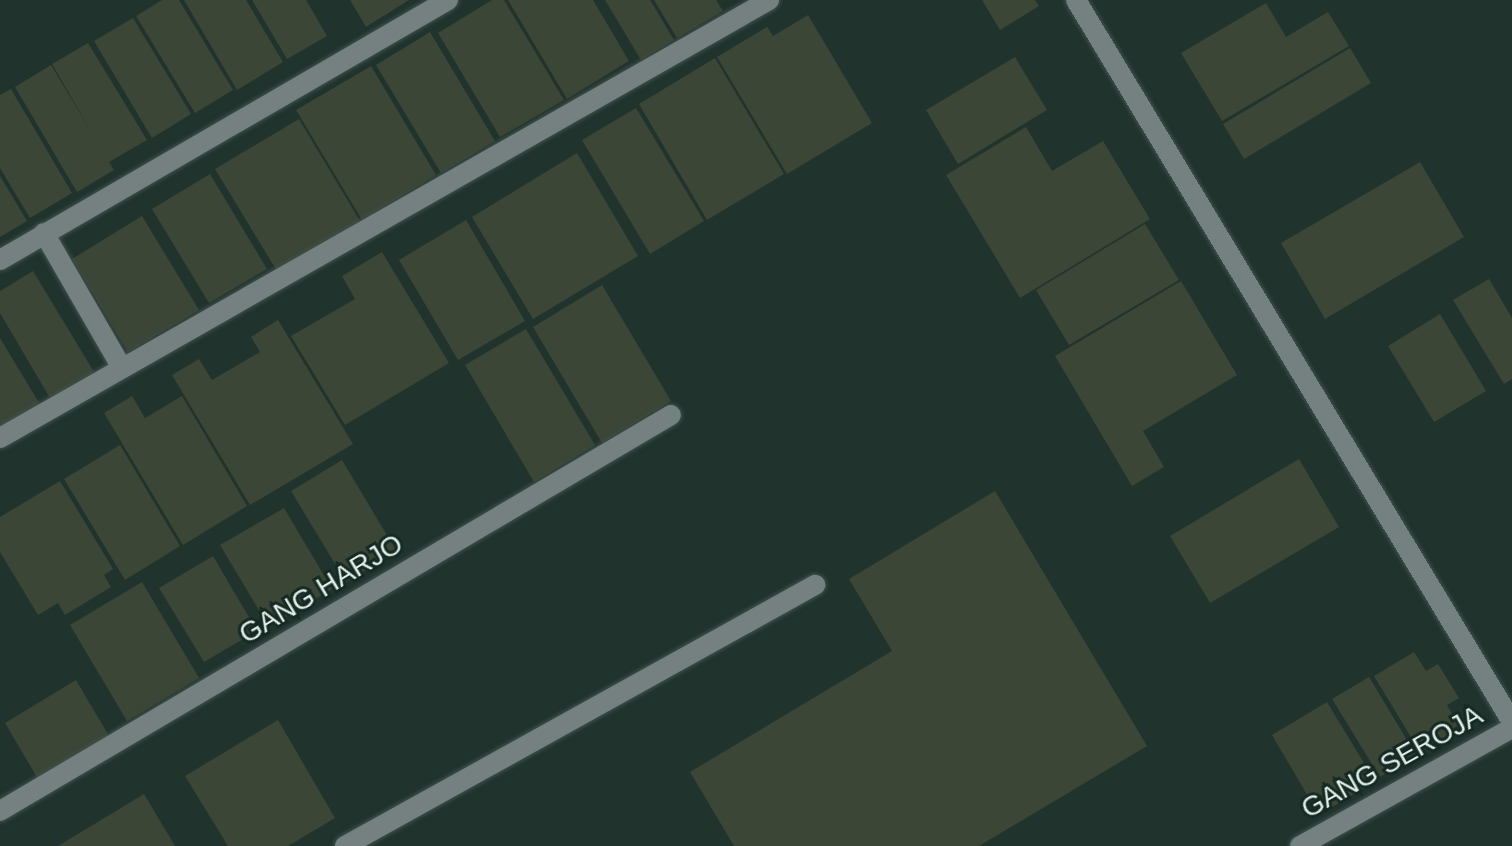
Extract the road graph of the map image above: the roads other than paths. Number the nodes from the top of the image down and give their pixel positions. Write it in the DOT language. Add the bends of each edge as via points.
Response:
graph roads {
  1 [pos="448,0"];
  2 [pos="769,0"];
  3 [pos="1076,0"];
  4 [pos="44,233"];
  5 [pos="0,260"];
  6 [pos="122,368"];
  7 [pos="671,415"];
  8 [pos="0,438"];
  9 [pos="815,585"];
  10 [pos="1512,725"];
  11 [pos="0,811"];
  12 [pos="345,846"];
  13 [pos="1300,846"];
  1 -- 4 [label="street"];
  2 -- 6 [label="street"];
  3 -- 10 [label="street"];
  4 -- 5 [label="street"];
  4 -- 6 [label="street"];
  6 -- 8 [label="street"];
  7 -- 11 [label="street, GANG HARJO"];
  9 -- 12 [label="street"];
  10 -- 13 [label="street, GANG SEROJA"];
}
